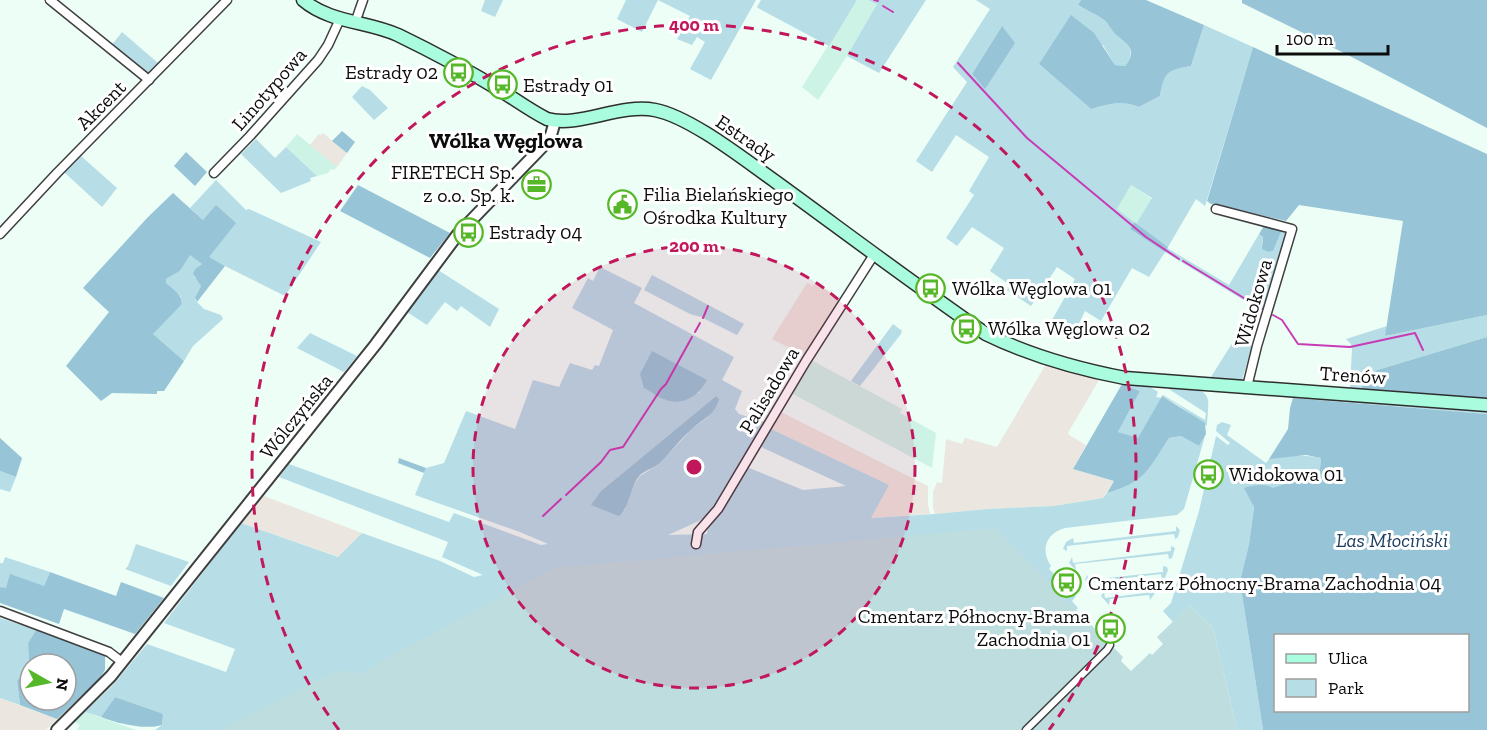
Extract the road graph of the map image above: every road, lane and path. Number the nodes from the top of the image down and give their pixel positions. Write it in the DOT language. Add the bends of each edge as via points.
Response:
graph roads {
  1 [pos="50,0"];
  2 [pos="227,0"];
  3 [pos="303,0"];
  4 [pos="363,0"];
  5 [pos="340,19"];
  6 [pos="355,23"];
  7 [pos="149,80"];
  8 [pos="555,121"];
  9 [pos="214,173"];
  10 [pos="1216,209"];
  11 [pos="0,234"];
  12 [pos="875,254"];
  13 [pos="1215,385"];
  14 [pos="1247,387"];
  15 [pos="1487,405"];
  16 [pos="696,544"];
  17 [pos="0,610"];
  18 [pos="1110,645"];
  19 [pos="122,662"];
  20 [pos="57,730"];
  21 [pos="1026,730"];
  1 -- 7 [label="street"];
  2 -- 7 [label="street, Akcent"];
  3 -- 5 [label="main road"];
  4 -- 6 [label="street"];
  5 -- 6 [label="main road"];
  5 -- 9 [label="street, Linotypowa" via="318,60"];
  6 -- 8 [label="main road" via="398,36"];
  7 -- 11 [label="street, Akcent"];
  8 -- 12 [label="main road, Estrady" via="633,109 665,113 726,147"];
  8 -- 19 [label="street, Wólczyńska" via="545,144 458,234 376,344"];
  10 -- 14 [label="street, Widokowa" via="1292,229"];
  12 -- 13 [label="main road, Estrady" via="980,330 1003,342 1102,374"];
  12 -- 16 [label="street, Palisadowa" via="718,509 698,532"];
  13 -- 14 [label="main road, Trenów"];
  14 -- 15 [label="main road, Trenów"];
  17 -- 19 [label="street" via="109,652"];
  18 -- 21 [label="street"];
  19 -- 20 [label="street, Wólczyńska"];
}
